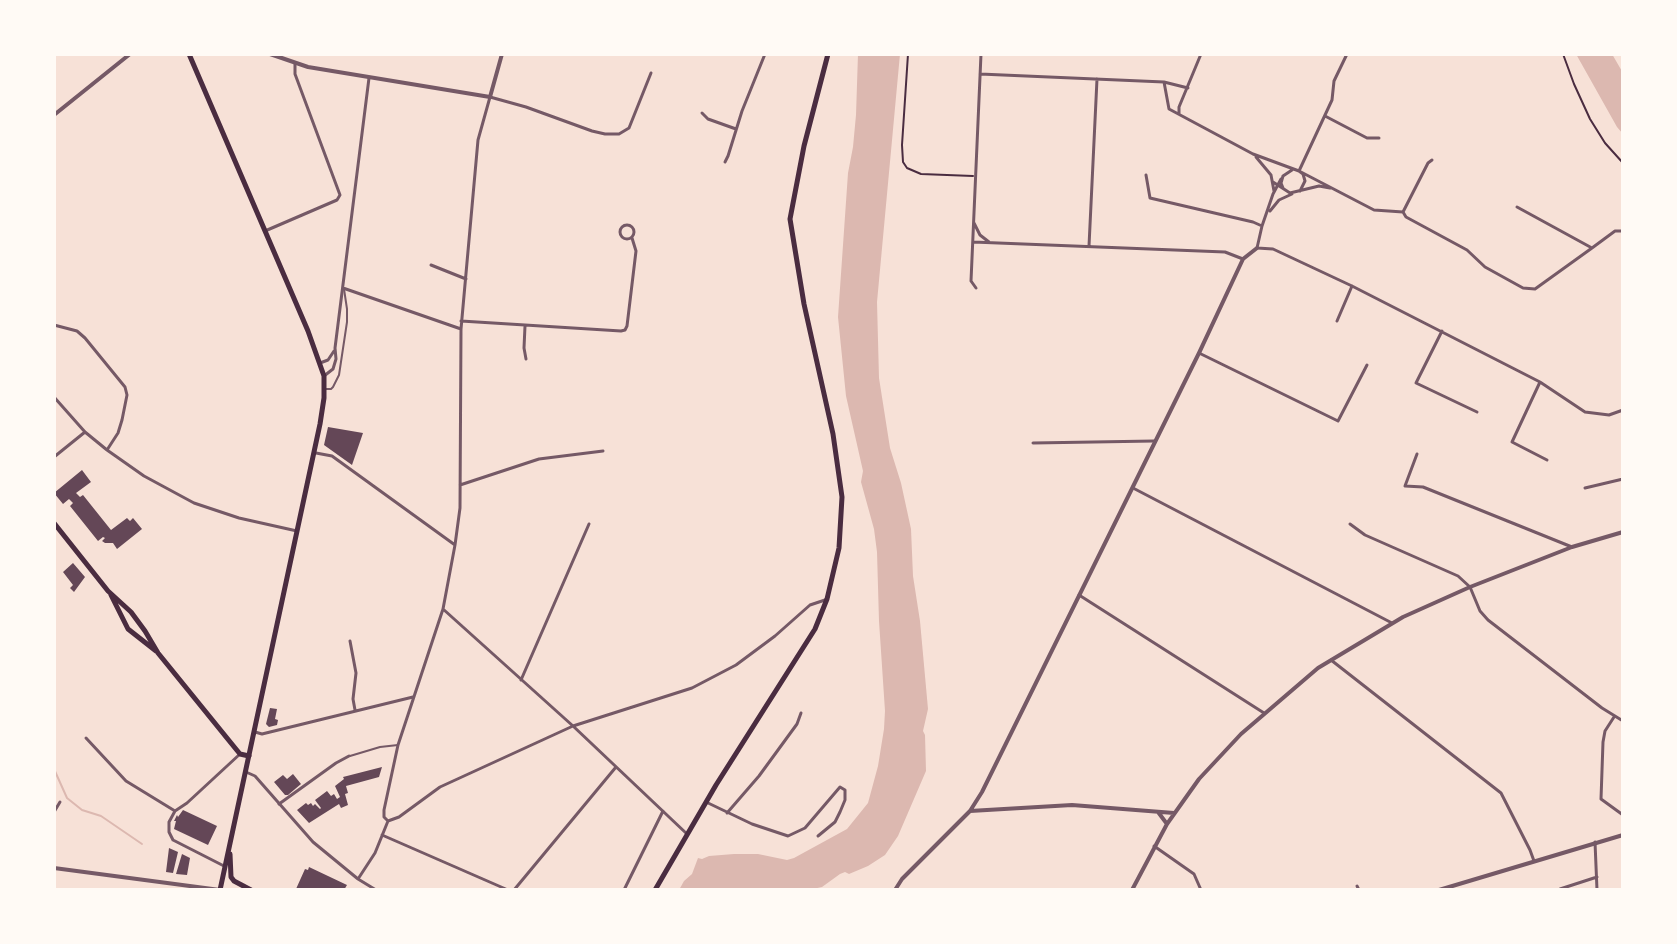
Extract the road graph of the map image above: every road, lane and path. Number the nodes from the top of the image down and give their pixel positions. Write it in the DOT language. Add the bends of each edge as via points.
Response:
graph roads {
  1 [pos="128,54"];
  2 [pos="189,54"];
  3 [pos="270,54"];
  4 [pos="502,54"];
  5 [pos="765,54"];
  6 [pos="828,54"];
  7 [pos="908,54"];
  8 [pos="981,54"];
  9 [pos="1201,54"];
  10 [pos="1347,54"];
  11 [pos="1563,54"];
  12 [pos="281,56"];
  13 [pos="295,64"];
  14 [pos="651,73"];
  15 [pos="980,74"];
  16 [pos="369,78"];
  17 [pos="1097,79"];
  18 [pos="1164,82"];
  19 [pos="1188,88"];
  20 [pos="490,97"];
  21 [pos="702,113"];
  22 [pos="54,114"];
  23 [pos="1179,114"];
  24 [pos="1325,116"];
  25 [pos="736,129"];
  26 [pos="1379,138"];
  27 [pos="1253,154"];
  28 [pos="1432,160"];
  29 [pos="725,162"];
  30 [pos="1623,163"];
  31 [pos="1292,170"];
  32 [pos="1299,171"];
  33 [pos="1146,175"];
  34 [pos="975,176"];
  35 [pos="1281,179"];
  36 [pos="1276,184"];
  37 [pos="1333,189"];
  38 [pos="1284,190"];
  39 [pos="1300,191"];
  40 [pos="1293,193"];
  41 [pos="1517,207"];
  42 [pos="1403,212"];
  43 [pos="1268,214"];
  44 [pos="974,222"];
  45 [pos="1262,226"];
  46 [pos="265,231"];
  47 [pos="1623,231"];
  48 [pos="632,238"];
  49 [pos="973,242"];
  50 [pos="989,242"];
  51 [pos="1089,246"];
  52 [pos="1257,248"];
  53 [pos="1592,248"];
  54 [pos="1243,259"];
  55 [pos="431,265"];
  56 [pos="466,279"];
  57 [pos="1352,286"];
  58 [pos="343,288"];
  59 [pos="976,288"];
  60 [pos="461,321"];
  61 [pos="1337,321"];
  62 [pos="54,325"];
  63 [pos="525,326"];
  64 [pos="461,329"];
  65 [pos="1442,331"];
  66 [pos="335,348"];
  67 [pos="1199,353"];
  68 [pos="526,359"];
  69 [pos="320,363"];
  70 [pos="1367,365"];
  71 [pos="324,376"];
  72 [pos="1540,382"];
  73 [pos="324,389"];
  74 [pos="54,397"];
  75 [pos="1623,410"];
  76 [pos="1477,412"];
  77 [pos="85,432"];
  78 [pos="1154,441"];
  79 [pos="1033,443"];
  80 [pos="107,450"];
  81 [pos="603,451"];
  82 [pos="314,453"];
  83 [pos="1417,454"];
  84 [pos="54,457"];
  85 [pos="1547,460"];
  86 [pos="1623,479"];
  87 [pos="460,485"];
  88 [pos="1132,488"];
  89 [pos="1585,488"];
  90 [pos="589,524"];
  91 [pos="1350,524"];
  92 [pos="55,526"];
  93 [pos="297,531"];
  94 [pos="1623,532"];
  95 [pos="455,545"];
  96 [pos="1572,547"];
  97 [pos="1470,587"];
  98 [pos="108,591"];
  99 [pos="1079,595"];
  100 [pos="827,599"];
  101 [pos="443,609"];
  102 [pos="1392,623"];
  103 [pos="350,641"];
  104 [pos="158,653"];
  105 [pos="1331,660"];
  106 [pos="356,673"];
  107 [pos="363,673"];
  108 [pos="521,680"];
  109 [pos="413,697"];
  110 [pos="355,710"];
  111 [pos="801,713"];
  112 [pos="1264,713"];
  113 [pos="1614,717"];
  114 [pos="1623,719"];
  115 [pos="573,726"];
  116 [pos="255,732"];
  117 [pos="86,738"];
  118 [pos="398,745"];
  119 [pos="240,754"];
  120 [pos="249,756"];
  121 [pos="349,756"];
  122 [pos="616,767"];
  123 [pos="246,772"];
  124 [pos="60,802"];
  125 [pos="706,802"];
  126 [pos="279,804"];
  127 [pos="175,811"];
  128 [pos="663,811"];
  129 [pos="970,811"];
  130 [pos="54,812"];
  131 [pos="1158,812"];
  132 [pos="727,813"];
  133 [pos="1174,813"];
  134 [pos="1623,815"];
  135 [pos="388,821"];
  136 [pos="1167,824"];
  137 [pos="687,834"];
  138 [pos="382,835"];
  139 [pos="1623,835"];
  140 [pos="818,836"];
  141 [pos="1595,842"];
  142 [pos="1154,846"];
  143 [pos="230,847"];
  144 [pos="1534,861"];
  145 [pos="224,866"];
  146 [pos="54,868"];
  147 [pos="1597,877"];
  148 [pos="358,879"];
  149 [pos="1560,889"];
  150 [pos="220,890"];
  151 [pos="251,890"];
  152 [pos="376,890"];
  153 [pos="511,890"];
  154 [pos="624,890"];
  155 [pos="655,890"];
  156 [pos="895,890"];
  157 [pos="1132,890"];
  158 [pos="1201,890"];
  159 [pos="1439,890"];
  160 [pos="1597,890"];
  1 -- 22 [label="street"];
  2 -- 46 [label="main road"];
  3 -- 12 [label="street"];
  4 -- 20 [label="street"];
  5 -- 25 [label="street"];
  6 -- 100 [label="main road" via="790,219 842,497 839,548"];
  7 -- 34 [label="path" via="903,162 921,174"];
  8 -- 15 [label="street"];
  9 -- 19 [label="street"];
  10 -- 24 [label="street"];
  11 -- 30 [label="path" via="1590,119"];
  12 -- 13 [label="street"];
  13 -- 16 [label="street"];
  13 -- 46 [label="street" via="340,195"];
  14 -- 20 [label="street" via="629,128 619,134 592,131"];
  15 -- 17 [label="street"];
  15 -- 34 [label="street"];
  16 -- 20 [label="street"];
  16 -- 58 [label="street"];
  17 -- 18 [label="street"];
  17 -- 51 [label="street"];
  18 -- 19 [label="street"];
  18 -- 23 [label="street" via="1169,109"];
  19 -- 23 [label="street"];
  20 -- 56 [label="street" via="478,140"];
  21 -- 25 [label="street"];
  23 -- 27 [label="street"];
  24 -- 26 [label="street" via="1367,138"];
  24 -- 32 [label="street"];
  25 -- 29 [label="street"];
  27 -- 31 [label="street"];
  27 -- 36 [label="street"];
  28 -- 42 [label="street"];
  31 -- 32 [label="street"];
  31 -- 35 [label="street"];
  32 -- 37 [label="street"];
  32 -- 39 [label="street" via="1305,181"];
  33 -- 45 [label="street" via="1150,198"];
  34 -- 44 [label="street"];
  35 -- 36 [label="street"];
  35 -- 38 [label="street"];
  36 -- 38 [label="street"];
  36 -- 43 [label="street"];
  37 -- 39 [label="street"];
  37 -- 42 [label="street" via="1374,210"];
  38 -- 40 [label="street"];
  39 -- 40 [label="street"];
  40 -- 43 [label="street"];
  41 -- 53 [label="street"];
  42 -- 53 [label="street" via="1523,288 1535,289"];
  43 -- 45 [label="street"];
  44 -- 49 [label="street"];
  44 -- 50 [label="street"];
  45 -- 52 [label="street"];
  46 -- 69 [label="main road"];
  47 -- 53 [label="street"];
  48 -- 63 [label="street" via="636,251 625,330"];
  49 -- 50 [label="street"];
  49 -- 59 [label="street" via="971,281"];
  50 -- 51 [label="street"];
  51 -- 54 [label="street" via="1225,252"];
  52 -- 54 [label="street"];
  52 -- 57 [label="street" via="1273,249"];
  54 -- 67 [label="street"];
  55 -- 56 [label="street"];
  56 -- 60 [label="street"];
  57 -- 61 [label="street"];
  57 -- 65 [label="street"];
  58 -- 64 [label="street"];
  58 -- 66 [label="street"];
  58 -- 73 [label="lane" via="347,322 341,368 336,384"];
  60 -- 63 [label="street"];
  60 -- 64 [label="street"];
  62 -- 80 [label="street" via="77,331 125,387 122,420"];
  63 -- 68 [label="street"];
  64 -- 87 [label="street"];
  65 -- 72 [label="street"];
  65 -- 76 [label="street" via="1416,383"];
  66 -- 69 [label="street"];
  66 -- 71 [label="street" via="334,365"];
  67 -- 70 [label="street" via="1338,421"];
  67 -- 78 [label="street"];
  69 -- 71 [label="main road"];
  71 -- 73 [label="main road"];
  72 -- 75 [label="street" via="1585,412 1609,415"];
  72 -- 85 [label="street" via="1512,442"];
  73 -- 82 [label="main road"];
  74 -- 77 [label="street"];
  77 -- 80 [label="street"];
  77 -- 84 [label="street"];
  78 -- 79 [label="street"];
  78 -- 88 [label="street"];
  80 -- 93 [label="street" via="194,503"];
  81 -- 87 [label="street" via="539,459"];
  82 -- 93 [label="main road"];
  82 -- 95 [label="street" via="332,456"];
  83 -- 96 [label="street" via="1405,486 1423,487"];
  86 -- 89 [label="street"];
  87 -- 95 [label="street"];
  88 -- 99 [label="street"];
  88 -- 102 [label="street"];
  90 -- 108 [label="street"];
  91 -- 97 [label="street" via="1458,576"];
  92 -- 98 [label="main road"];
  93 -- 116 [label="main road"];
  94 -- 96 [label="street"];
  95 -- 101 [label="street"];
  96 -- 97 [label="street"];
  97 -- 102 [label="street"];
  97 -- 113 [label="street" via="1488,620"];
  98 -- 104 [label="main road" via="131,612"];
  98 -- 104 [label="main road" via="128,629"];
  99 -- 112 [label="street"];
  99 -- 129 [label="street"];
  100 -- 115 [label="street" via="810,605 736,665 692,688"];
  100 -- 125 [label="main road" via="815,629"];
  101 -- 108 [label="street"];
  101 -- 109 [label="street"];
  102 -- 105 [label="street"];
  103 -- 106 [label="street"];
  104 -- 119 [label="main road"];
  105 -- 112 [label="street"];
  105 -- 144 [label="street" via="1501,793"];
  106 -- 107 [label="street"];
  106 -- 110 [label="street"];
  108 -- 115 [label="street"];
  109 -- 110 [label="street"];
  109 -- 118 [label="street"];
  110 -- 116 [label="street"];
  111 -- 132 [label="street"];
  112 -- 133 [label="street" via="1212,764"];
  113 -- 114 [label="street"];
  113 -- 134 [label="street" via="1603,742 1601,799"];
  115 -- 122 [label="street"];
  115 -- 135 [label="street" via="446,783"];
  116 -- 120 [label="main road"];
  117 -- 127 [label="street" via="126,781"];
  118 -- 121 [label="lane"];
  118 -- 135 [label="street" via="384,810"];
  119 -- 120 [label="main road"];
  119 -- 127 [label="street"];
  120 -- 123 [label="main road"];
  121 -- 126 [label="street"];
  122 -- 128 [label="street"];
  122 -- 153 [label="street"];
  123 -- 126 [label="street"];
  123 -- 143 [label="main road"];
  124 -- 130 [label="street"];
  125 -- 132 [label="street"];
  125 -- 137 [label="main road"];
  126 -- 148 [label="street" via="313,842"];
  127 -- 145 [label="street" via="169,827 173,840"];
  128 -- 137 [label="street"];
  128 -- 154 [label="street"];
  129 -- 131 [label="street" via="1072,805"];
  129 -- 156 [label="street"];
  131 -- 133 [label="street"];
  131 -- 136 [label="street"];
  132 -- 140 [label="street" via="788,836 805,828 840,787 845,800 835,822"];
  133 -- 136 [label="street"];
  135 -- 138 [label="street"];
  136 -- 142 [label="street"];
  137 -- 155 [label="main road"];
  138 -- 148 [label="street"];
  138 -- 153 [label="street"];
  139 -- 141 [label="street"];
  141 -- 144 [label="street"];
  141 -- 147 [label="street"];
  142 -- 157 [label="street"];
  142 -- 158 [label="street" via="1194,874"];
  143 -- 145 [label="main road"];
  143 -- 151 [label="main road" via="231,877"];
  144 -- 159 [label="street"];
  145 -- 150 [label="main road"];
  146 -- 150 [label="street"];
  147 -- 149 [label="street"];
  147 -- 160 [label="street"];
  148 -- 152 [label="street"];
}
